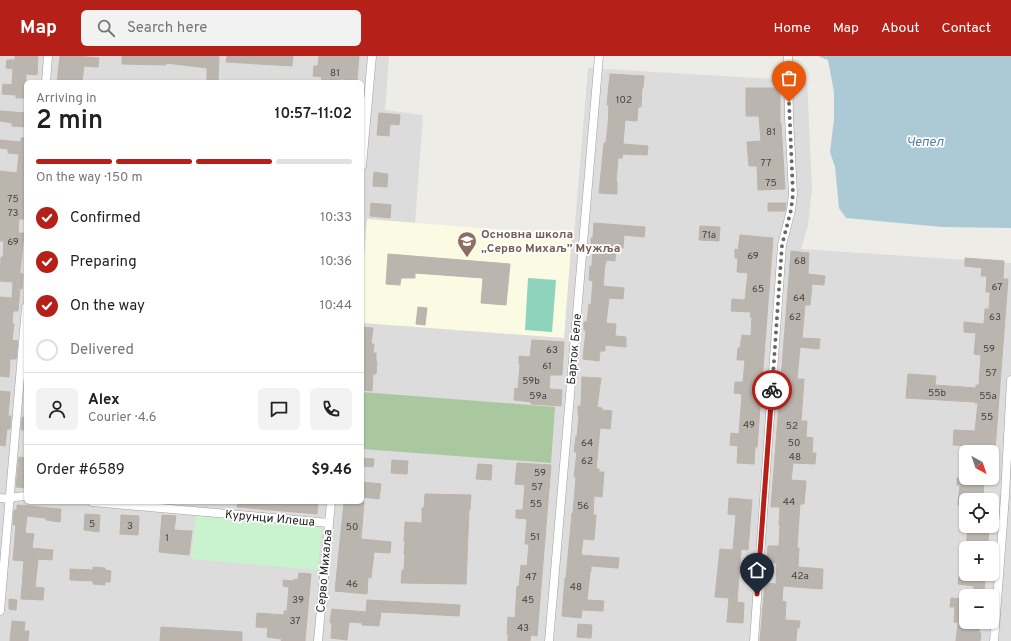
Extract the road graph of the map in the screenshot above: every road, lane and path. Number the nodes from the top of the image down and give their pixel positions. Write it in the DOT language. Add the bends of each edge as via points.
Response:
graph roads {
  1 [pos="48,56"];
  2 [pos="372,56"];
  3 [pos="599,56"];
  4 [pos="788,56"];
  5 [pos="46,80"];
  6 [pos="364,144"];
  7 [pos="24,329"];
  8 [pos="1011,380"];
  9 [pos="24,496"];
  10 [pos="0,498"];
  11 [pos="9,499"];
  12 [pos="115,504"];
  13 [pos="331,504"];
  14 [pos="329,523"];
  15 [pos="0,611"];
  16 [pos="318,641"];
  17 [pos="549,641"];
  18 [pos="754,641"];
  19 [pos="994,641"];
  1 -- 5 [label="street"];
  2 -- 6 [label="street"];
  3 -- 17 [label="street, Барток Беле"];
  4 -- 18 [label="street" via="793,194 782,245"];
  7 -- 11 [label="street"];
  8 -- 19 [label="street"];
  9 -- 11 [label="street"];
  10 -- 11 [label="street"];
  11 -- 15 [label="street"];
  12 -- 14 [label="street, Курунци Илеша"];
  13 -- 14 [label="street, Серво Михаља"];
  14 -- 16 [label="street, Серво Михаља"];
}
